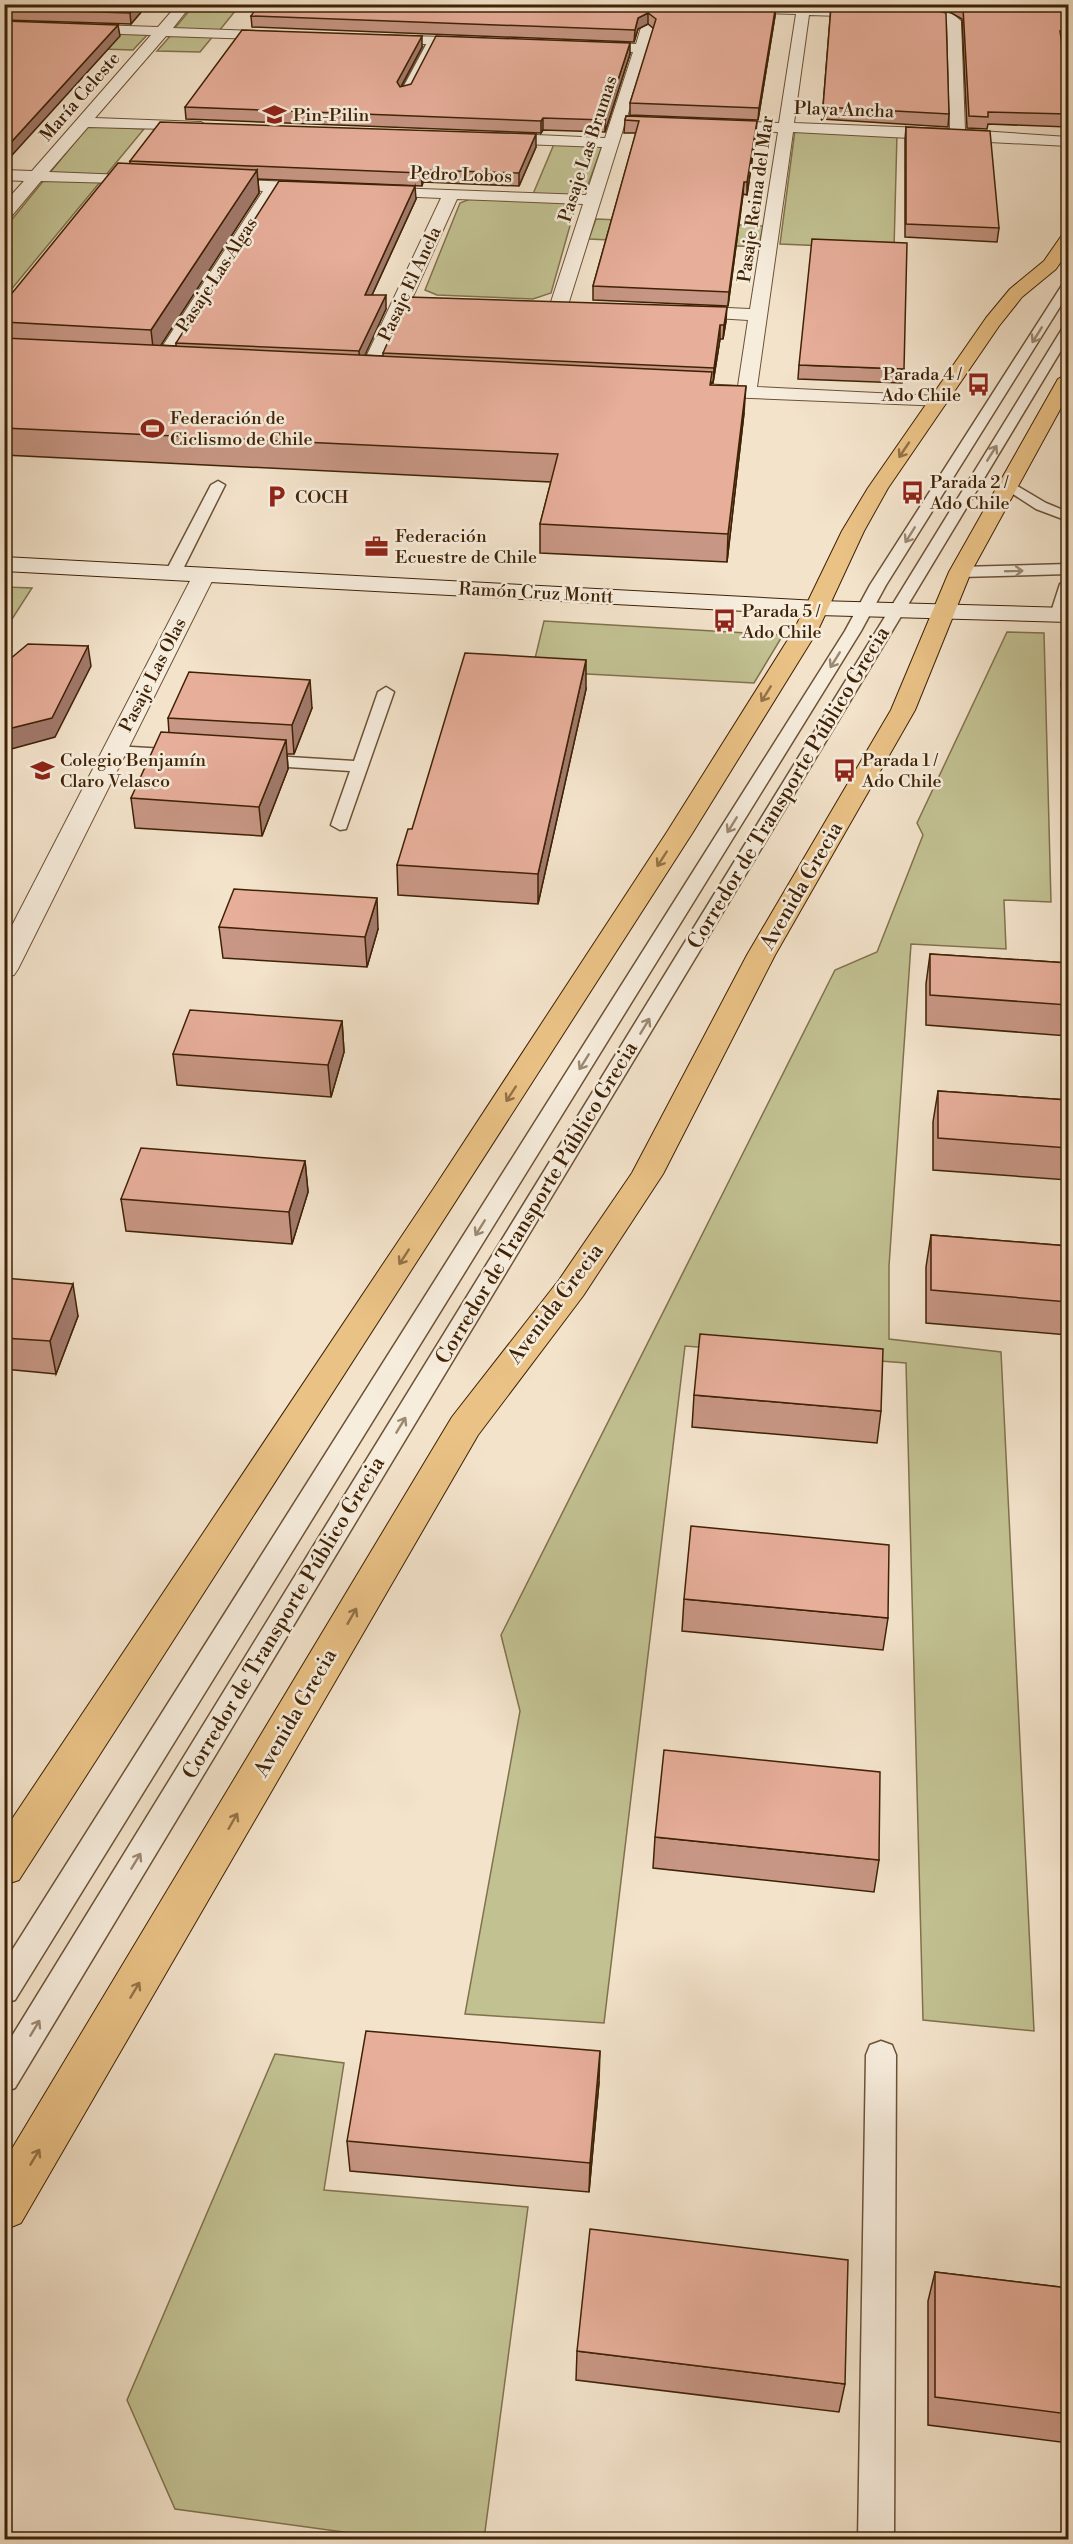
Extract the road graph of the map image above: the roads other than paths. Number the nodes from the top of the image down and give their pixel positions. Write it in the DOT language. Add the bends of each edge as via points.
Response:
graph roads {
  1 [pos="186,4"];
  2 [pos="646,5"];
  3 [pos="672,6"];
  4 [pos="715,8"];
  5 [pos="803,10"];
  6 [pos="4,26"];
  7 [pos="162,31"];
  8 [pos="291,36"];
  9 [pos="362,38"];
  10 [pos="432,41"];
  11 [pos="487,43"];
  12 [pos="570,45"];
  13 [pos="641,48"];
  14 [pos="404,95"];
  15 [pos="618,121"];
  16 [pos="84,122"];
  17 [pos="217,127"];
  18 [pos="786,127"];
  19 [pos="958,134"];
  20 [pos="481,138"];
  21 [pos="1068,141"];
  22 [pos="611,143"];
  23 [pos="4,175"];
  24 [pos="37,176"];
  25 [pos="172,182"];
  26 [pos="195,183"];
  27 [pos="274,186"];
  28 [pos="333,189"];
  29 [pos="357,190"];
  30 [pos="451,194"];
  31 [pos="593,200"];
  32 [pos="4,214"];
  33 [pos="1068,239"];
  34 [pos="1068,285"];
  35 [pos="403,298"];
  36 [pos="427,299"];
  37 [pos="535,304"];
  38 [pos="559,305"];
  39 [pos="582,306"];
  40 [pos="665,310"];
  41 [pos="759,315"];
  42 [pos="1068,329"];
  43 [pos="136,363"];
  44 [pos="160,364"];
  45 [pos="183,365"];
  46 [pos="345,373"];
  47 [pos="368,374"];
  48 [pos="392,375"];
  49 [pos="1068,379"];
  50 [pos="688,389"];
  51 [pos="747,392"];
  52 [pos="937,402"];
  53 [pos="1007,484"];
  54 [pos="218,485"];
  55 [pos="1068,517"];
  56 [pos="4,564"];
  57 [pos="960,572"];
  58 [pos="173,573"];
  59 [pos="204,575"];
  60 [pos="1068,577"];
  61 [pos="818,608"];
  62 [pos="864,610"];
  63 [pos="895,611"];
  64 [pos="943,612"];
  65 [pos="1063,615"];
  66 [pos="386,692"];
  67 [pos="115,751"];
  68 [pos="197,756"];
  69 [pos="244,759"];
  70 [pos="360,766"];
  71 [pos="340,825"];
  72 [pos="4,969"];
  73 [pos="4,1867"];
  74 [pos="4,1990"];
  75 [pos="881,2055"];
  76 [pos="4,2078"];
  77 [pos="4,2207"];
  78 [pos="876,2540"];
  1 -- 7 [label="street, María Celeste"];
  2 -- 3 [label="street"];
  2 -- 13 [label="street, Pasaje Las Brumas" via="653,10"];
  4 -- 5 [label="street"];
  5 -- 18 [label="street, Pasaje Reina del Mar"];
  5 -- 19 [label="street" via="948,17 954,21"];
  6 -- 7 [label="street"];
  7 -- 8 [label="street"];
  7 -- 16 [label="street, María Celeste"];
  9 -- 10 [label="street"];
  10 -- 11 [label="street"];
  10 -- 14 [label="lane"];
  12 -- 13 [label="street"];
  13 -- 15 [label="street, Pasaje Las Brumas"];
  15 -- 18 [label="street, Playa Ancha"];
  15 -- 22 [label="street, Pasaje Las Brumas"];
  16 -- 17 [label="street"];
  16 -- 24 [label="street, María Celeste"];
  18 -- 19 [label="street, Playa Ancha"];
  18 -- 41 [label="street, Pasaje Reina del Mar"];
  19 -- 21 [label="street, Playa Ancha"];
  20 -- 22 [label="street"];
  22 -- 31 [label="street, Pasaje Las Brumas"];
  23 -- 24 [label="street"];
  24 -- 25 [label="street"];
  24 -- 32 [label="street, María Celeste"];
  26 -- 27 [label="street"];
  27 -- 28 [label="street"];
  27 -- 44 [label="street, Pasaje Las Algas"];
  29 -- 30 [label="street, Pedro Lobos"];
  30 -- 31 [label="street, Pedro Lobos"];
  30 -- 35 [label="street, Pasaje El Ancla"];
  31 -- 38 [label="street, Pasaje Las Brumas"];
  33 -- 52 [label="main road" via="1050,265 1016,293 992,322"];
  34 -- 62 [label="lane, Corredor de Transporte Público Grecia, one-way"];
  35 -- 36 [label="street"];
  35 -- 47 [label="street, Pasaje El Ancla"];
  37 -- 38 [label="street"];
  38 -- 39 [label="street"];
  40 -- 41 [label="street"];
  41 -- 51 [label="street, Pasaje Reina del Mar"];
  63 -- 42 [label="lane, Corredor de Transporte Público Grecia, one-way"];
  43 -- 44 [label="street"];
  44 -- 45 [label="street"];
  46 -- 47 [label="street"];
  47 -- 48 [label="street"];
  49 -- 53 [label="main road, Avenida Grecia"];
  50 -- 51 [label="street"];
  51 -- 52 [label="street"];
  52 -- 61 [label="main road, one-way" via="853,531"];
  53 -- 55 [label="lane" via="1041,506"];
  53 -- 57 [label="main road, Avenida Grecia"];
  54 -- 58 [label="lane"];
  56 -- 58 [label="street, Ramón Cruz Montt"];
  57 -- 60 [label="lane, one-way"];
  57 -- 64 [label="main road, Avenida Grecia"];
  58 -- 59 [label="street, Ramón Cruz Montt"];
  59 -- 61 [label="street, Ramón Cruz Montt"];
  59 -- 67 [label="street, Pasaje Las Olas"];
  60 -- 65 [label="lane"];
  61 -- 62 [label="street, Ramón Cruz Montt"];
  61 -- 73 [label="main road, one-way" via="452,1186"];
  62 -- 63 [label="street, Ramón Cruz Montt"];
  62 -- 74 [label="lane, Corredor de Transporte Público Grecia, one-way"];
  63 -- 64 [label="street, Ramón Cruz Montt"];
  76 -- 63 [label="lane, Corredor de Transporte Público Grecia, one-way"];
  64 -- 65 [label="street, Ramón Cruz Montt"];
  77 -- 64 [label="main road, Avenida Grecia, one-way" via="465,1426 571,1288 647,1174 761,955 903,710"];
  66 -- 70 [label="lane"];
  67 -- 68 [label="lane"];
  67 -- 72 [label="street, Pasaje Las Olas"];
  69 -- 70 [label="lane"];
  70 -- 71 [label="lane"];
  75 -- 78 [label="lane"];
}
